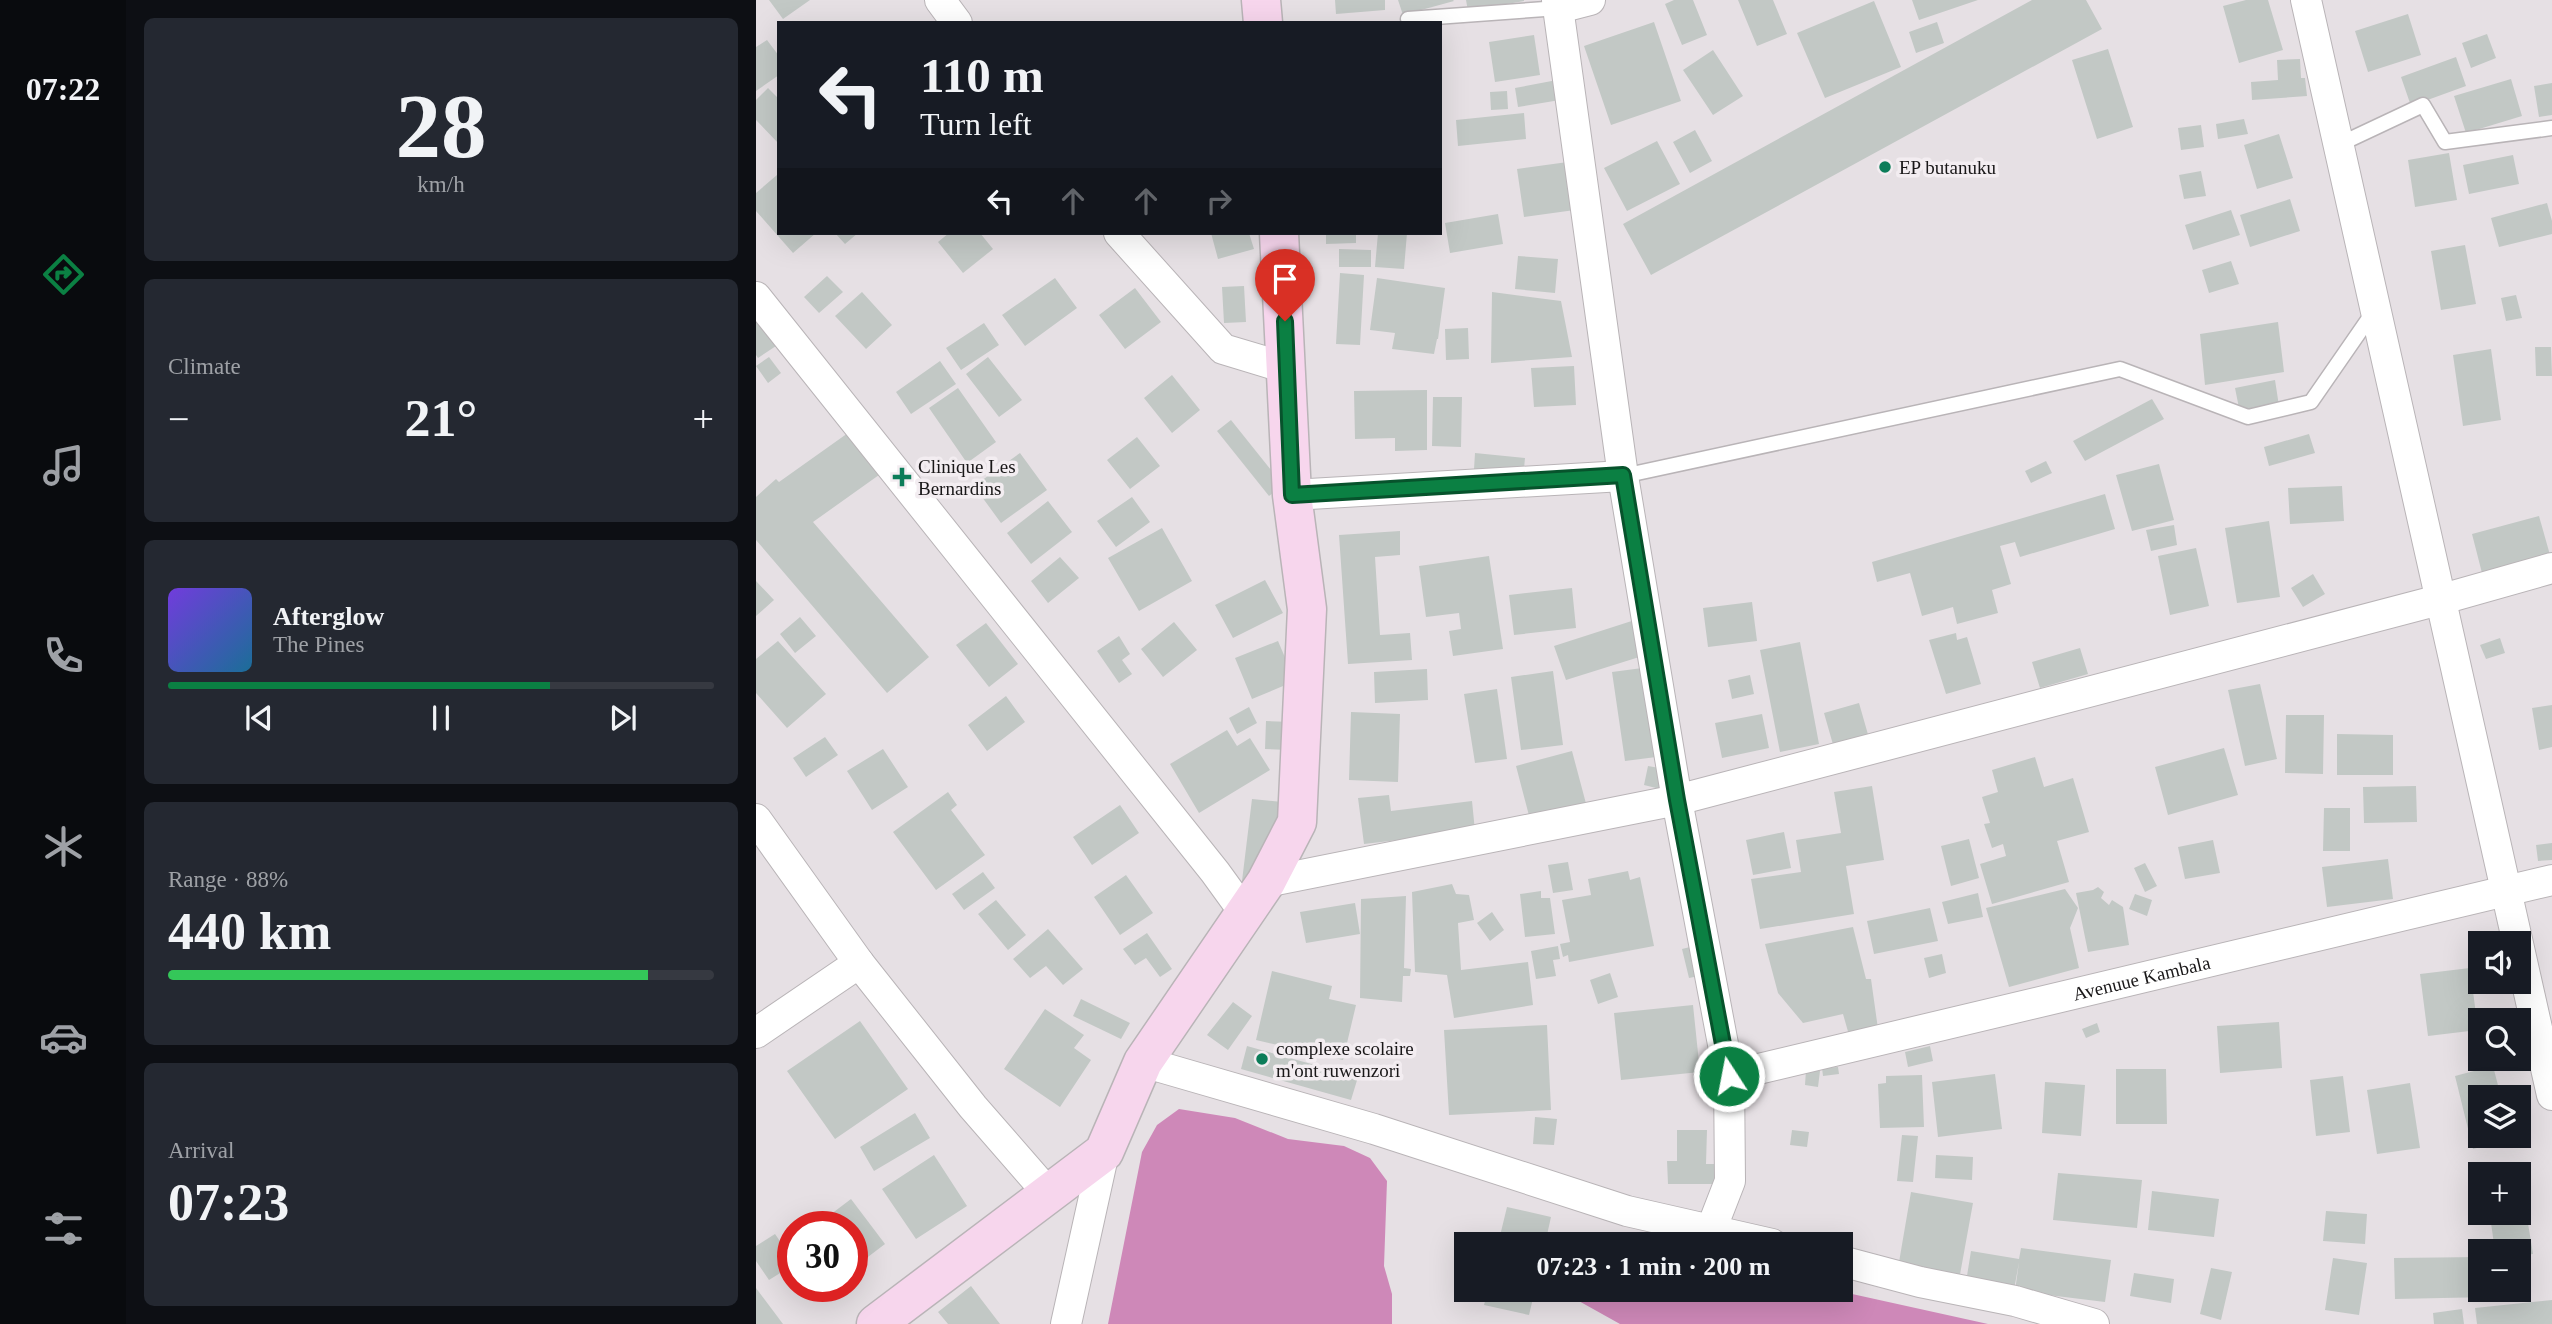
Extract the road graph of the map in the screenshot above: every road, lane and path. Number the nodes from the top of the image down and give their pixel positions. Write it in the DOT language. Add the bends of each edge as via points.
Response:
graph roads {
  1 [pos="940,0"];
  2 [pos="1261,0"];
  3 [pos="1590,0"];
  4 [pos="2306,0"];
  5 [pos="1558,4"];
  6 [pos="1408,19"];
  7 [pos="956,21"];
  8 [pos="1263,21"];
  9 [pos="2552,128"];
  10 [pos="2338,145"];
  11 [pos="1121,235"];
  12 [pos="1279,235"];
  13 [pos="756,297"];
  14 [pos="2375,310"];
  15 [pos="1286,368"];
  16 [pos="1623,475"];
  17 [pos="1292,495"];
  18 [pos="2552,568"];
  19 [pos="2439,600"];
  20 [pos="1677,800"];
  21 [pos="756,818"];
  22 [pos="2552,880"];
  23 [pos="1266,882"];
  24 [pos="2507,890"];
  25 [pos="1244,912"];
  26 [pos="859,963"];
  27 [pos="756,1033"];
  28 [pos="1143,1062"];
  29 [pos="1729,1076"];
  30 [pos="2552,1095"];
  31 [pos="1104,1152"];
  32 [pos="1048,1193"];
  33 [pos="1711,1230"];
  34 [pos="1720,1232"];
  35 [pos="1853,1264"];
  36 [pos="876,1324"];
  37 [pos="1066,1324"];
  38 [pos="2094,1324"];
  1 -- 7 [label="street"];
  2 -- 8 [label="street"];
  3 -- 5 [label="street"];
  4 -- 10 [label="street"];
  5 -- 6 [label="lane"];
  5 -- 16 [label="street"];
  9 -- 10 [label="lane" via="2445,142 2423,105"];
  10 -- 14 [label="street"];
  11 -- 15 [label="street" via="1223,349"];
  12 -- 15 [label="street"];
  13 -- 25 [label="street"];
  14 -- 16 [label="lane" via="2311,402 2248,416 2120,369"];
  14 -- 19 [label="street"];
  15 -- 17 [label="street"];
  16 -- 17 [label="street"];
  16 -- 20 [label="street"];
  17 -- 23 [label="street" via="1307,609 1297,822"];
  18 -- 19 [label="street"];
  19 -- 20 [label="street"];
  19 -- 24 [label="street"];
  20 -- 23 [label="street"];
  20 -- 29 [label="street"];
  21 -- 26 [label="street"];
  22 -- 24 [label="street, Avenuue Kambala"];
  23 -- 25 [label="street"];
  24 -- 29 [label="street, Avenuue Kambala"];
  24 -- 30 [label="street"];
  25 -- 28 [label="street"];
  26 -- 27 [label="street"];
  26 -- 32 [label="street"];
  28 -- 31 [label="street"];
  28 -- 33 [label="street" via="1374,1129 1627,1211"];
  29 -- 33 [label="street" via="1730,1181"];
  31 -- 32 [label="street"];
  31 -- 37 [label="street"];
  32 -- 36 [label="street"];
  33 -- 34 [label="street"];
  35 -- 38 [label="street"];
}
